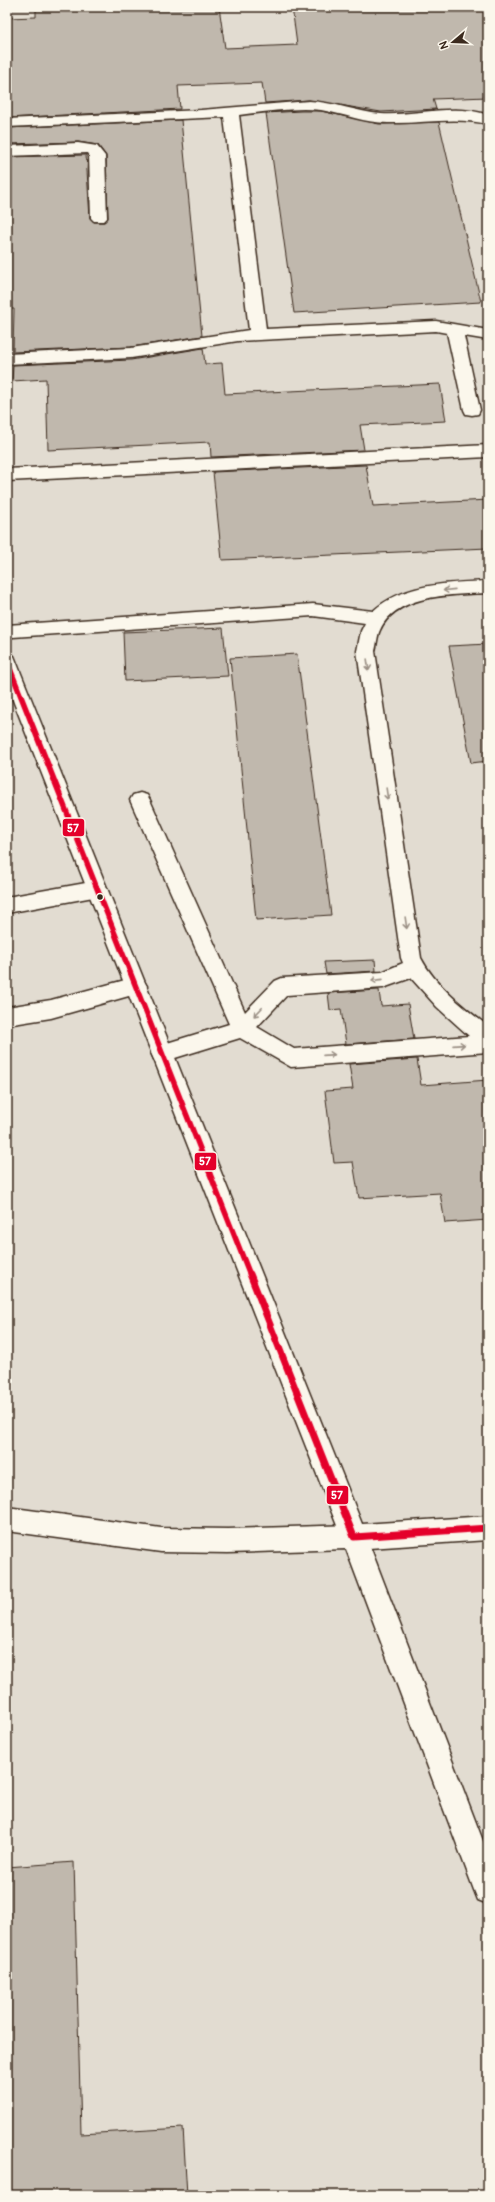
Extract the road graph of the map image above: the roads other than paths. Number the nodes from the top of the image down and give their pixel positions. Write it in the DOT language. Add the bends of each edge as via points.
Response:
graph roads {
  1 [pos="231,111"];
  2 [pos="488,120"];
  3 [pos="7,123"];
  4 [pos="7,150"];
  5 [pos="99,218"];
  6 [pos="456,330"];
  7 [pos="258,335"];
  8 [pos="488,335"];
  9 [pos="7,359"];
  10 [pos="472,410"];
  11 [pos="488,451"];
  12 [pos="7,475"];
  13 [pos="488,587"];
  14 [pos="376,618"];
  15 [pos="13,630"];
  16 [pos="7,661"];
  17 [pos="140,800"];
  18 [pos="98,889"];
  19 [pos="7,904"];
  20 [pos="414,968"];
  21 [pos="136,986"];
  22 [pos="7,1016"];
  23 [pos="242,1029"];
  24 [pos="488,1037"];
  25 [pos="488,1043"];
  26 [pos="162,1053"];
  27 [pos="7,1519"];
  28 [pos="488,1528"];
  29 [pos="354,1537"];
  30 [pos="488,1890"];
  1 -- 2 [label="street" via="316,105 378,118 463,115 479,116"];
  1 -- 3 [label="street"];
  1 -- 7 [label="street"];
  4 -- 5 [label="street" via="92,149 97,156"];
  6 -- 7 [label="street" via="424,326"];
  6 -- 8 [label="street"];
  6 -- 10 [label="street"];
  7 -- 9 [label="street" via="215,338 131,353"];
  11 -- 12 [label="street"];
  13 -- 14 [label="street, one-way" via="421,594 395,603"];
  14 -- 15 [label="street" via="313,610"];
  14 -- 20 [label="street, one-way" via="368,634 366,651"];
  16 -- 18 [label="street"];
  17 -- 23 [label="street"];
  18 -- 19 [label="street"];
  18 -- 21 [label="street"];
  20 -- 23 [label="street, one-way" via="383,980 282,987"];
  20 -- 24 [label="street"];
  21 -- 22 [label="street" via="57,1007"];
  21 -- 26 [label="street"];
  23 -- 25 [label="street, one-way" via="291,1058"];
  23 -- 26 [label="street"];
  26 -- 29 [label="street"];
  27 -- 29 [label="street" via="161,1540 228,1541"];
  28 -- 29 [label="street"];
  29 -- 30 [label="street"];
}
